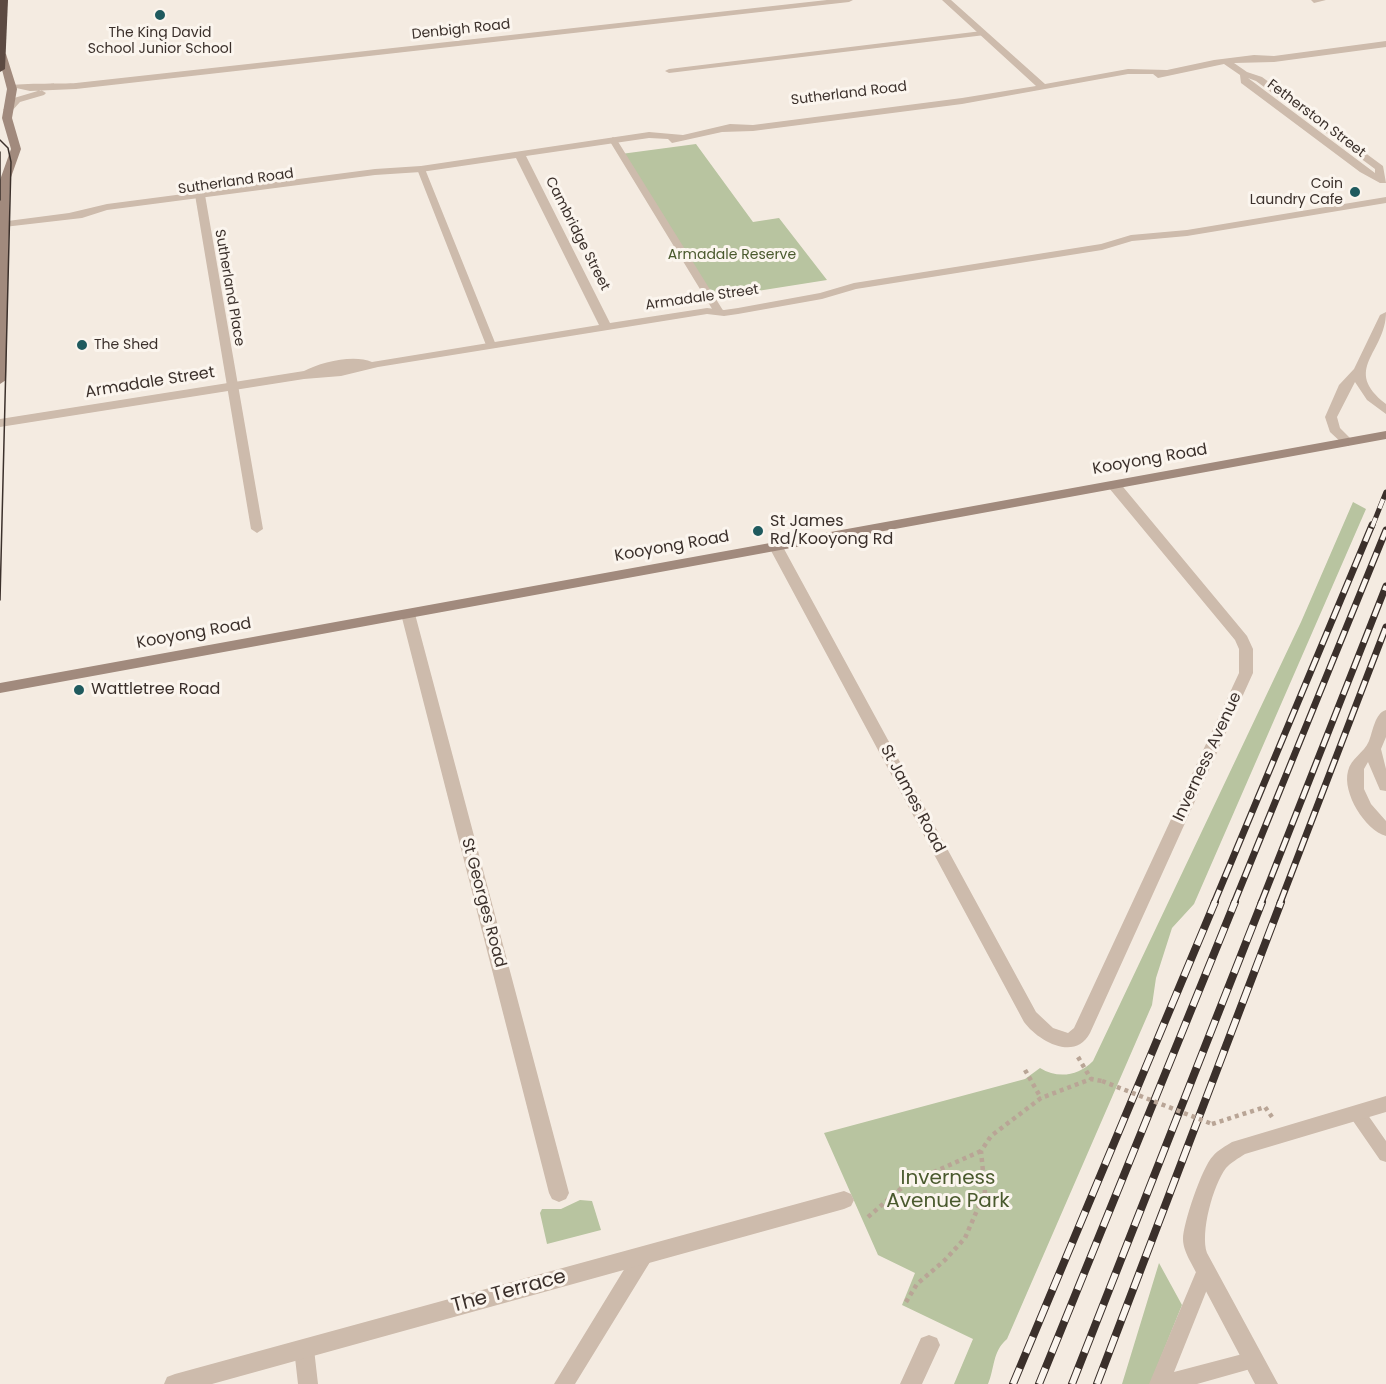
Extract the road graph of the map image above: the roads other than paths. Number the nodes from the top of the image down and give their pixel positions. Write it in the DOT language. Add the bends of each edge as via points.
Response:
graph roads {
  1 [pos="3,0"];
  2 [pos="849,0"];
  3 [pos="946,0"];
  4 [pos="1322,0"];
  5 [pos="1314,1"];
  6 [pos="982,33"];
  7 [pos="1386,38"];
  8 [pos="1386,44"];
  9 [pos="2,54"];
  10 [pos="1254,58"];
  11 [pos="1227,62"];
  12 [pos="0,69"];
  13 [pos="669,71"];
  14 [pos="1244,74"];
  15 [pos="12,86"];
  16 [pos="76,86"];
  17 [pos="1043,87"];
  18 [pos="1296,106"];
  19 [pos="1279,108"];
  20 [pos="8,110"];
  21 [pos="1305,113"];
  22 [pos="1288,115"];
  23 [pos="1342,141"];
  24 [pos="1326,142"];
  25 [pos="615,144"];
  26 [pos="520,155"];
  27 [pos="421,169"];
  28 [pos="2,176"];
  29 [pos="1383,181"];
  30 [pos="200,199"];
  31 [pos="1386,200"];
  32 [pos="4,224"];
  33 [pos="719,312"];
  34 [pos="1386,315"];
  35 [pos="606,327"];
  36 [pos="491,345"];
  37 [pos="1359,370"];
  38 [pos="0,380"];
  39 [pos="233,386"];
  40 [pos="1386,411"];
  41 [pos="0,423"];
  42 [pos="1386,435"];
  43 [pos="1347,442"];
  44 [pos="1114,485"];
  45 [pos="257,528"];
  46 [pos="776,547"];
  47 [pos="408,614"];
  48 [pos="0,688"];
  49 [pos="1386,715"];
  50 [pos="1373,749"];
  51 [pos="1386,786"];
  52 [pos="1386,830"];
  53 [pos="1060,1040"];
  54 [pos="1386,1104"];
  55 [pos="1358,1113"];
  56 [pos="1386,1155"];
  57 [pos="559,1193"];
  58 [pos="844,1200"];
  59 [pos="643,1256"];
  60 [pos="1205,1272"];
  61 [pos="929,1346"];
  62 [pos="304,1349"];
  63 [pos="1254,1360"];
  64 [pos="175,1384"];
  65 [pos="308,1384"];
  66 [pos="564,1384"];
  67 [pos="912,1384"];
  68 [pos="1160,1384"];
  69 [pos="1267,1384"];
  1 -- 9 [label="highway"];
  2 -- 16 [label="street, Denbigh Road"];
  3 -- 6 [label="street"];
  4 -- 5 [label="lane"];
  6 -- 13 [label="lane"];
  6 -- 17 [label="street"];
  7 -- 10 [label="street, Sutherland Road"];
  8 -- 10 [label="street, Sutherland Road" via="1274,59"];
  9 -- 12 [label="highway"];
  9 -- 15 [label="street"];
  10 -- 11 [label="street, Sutherland Road"];
  11 -- 14 [label="street, Fetherston Street"];
  11 -- 17 [label="street, Sutherland Road" via="1129,79 1098,77"];
  14 -- 18 [label="street, Fetherston Street" via="1259,79"];
  14 -- 19 [label="street, Fetherston Street" via="1244,81"];
  15 -- 16 [label="street, Denbigh Road"];
  15 -- 20 [label="street"];
  16 -- 20 [label="street, Denbigh Road" via="30,96"];
  17 -- 25 [label="street, Sutherland Road" via="883,112 753,129 722,129 667,141"];
  18 -- 19 [label="street"];
  18 -- 21 [label="street, Fetherston Street"];
  19 -- 22 [label="street, Fetherston Street"];
  20 -- 28 [label="street" via="6,118 16,149"];
  21 -- 22 [label="street"];
  21 -- 23 [label="street, Fetherston Street"];
  22 -- 24 [label="street, Fetherston Street"];
  23 -- 24 [label="street"];
  23 -- 29 [label="street, Fetherston Street" via="1380,168"];
  24 -- 29 [label="street, Fetherston Street"];
  25 -- 26 [label="street, Sutherland Road" via="596,148 583,144"];
  25 -- 33 [label="lane"];
  26 -- 27 [label="street, Sutherland Road"];
  26 -- 35 [label="street, Cambridge Street"];
  27 -- 30 [label="street, Sutherland Road" via="379,178"];
  27 -- 36 [label="lane"];
  28 -- 32 [label="street"];
  30 -- 32 [label="street, Sutherland Road" via="108,215"];
  30 -- 39 [label="lane, Sutherland Place"];
  31 -- 33 [label="street, Armadale Street" via="1187,233 1150,246 1102,247 854,286 822,296"];
  32 -- 38 [label="street"];
  33 -- 35 [label="street, Armadale Street"];
  34 -- 37 [label="street"];
  35 -- 36 [label="street, Armadale Street"];
  36 -- 39 [label="street, Armadale Street" via="376,363 349,373 304,375"];
  37 -- 40 [label="street" via="1363,390"];
  37 -- 43 [label="street" via="1345,385 1331,417 1334,429"];
  39 -- 41 [label="street, Armadale Street"];
  39 -- 45 [label="lane, Sutherland Place"];
  42 -- 43 [label="street, Kooyong Road"];
  43 -- 44 [label="street, Kooyong Road"];
  44 -- 46 [label="street, Kooyong Road"];
  44 -- 53 [label="street, Inverness Avenue" via="1242,639 1248,661 1246,673 1081,1032 1077,1037"];
  46 -- 47 [label="street, Kooyong Road"];
  46 -- 53 [label="street, St James Road" via="1030,1017 1041,1031"];
  47 -- 48 [label="street, Kooyong Road"];
  47 -- 57 [label="street, St Georges Road"];
  49 -- 50 [label="street"];
  50 -- 51 [label="street"];
  50 -- 52 [label="street" via="1360,761 1355,774 1365,809"];
  54 -- 55 [label="street"];
  55 -- 56 [label="lane"];
  55 -- 60 [label="street" via="1239,1148 1219,1162 1194,1229 1193,1242"];
  58 -- 59 [label="street, The Terrace"];
  59 -- 62 [label="street, The Terrace"];
  59 -- 66 [label="lane"];
  60 -- 63 [label="street"];
  60 -- 68 [label="lane"];
  61 -- 67 [label="street"];
  62 -- 64 [label="street, The Terrace"];
  62 -- 65 [label="lane"];
  63 -- 68 [label="lane"];
  63 -- 69 [label="street"];
}
